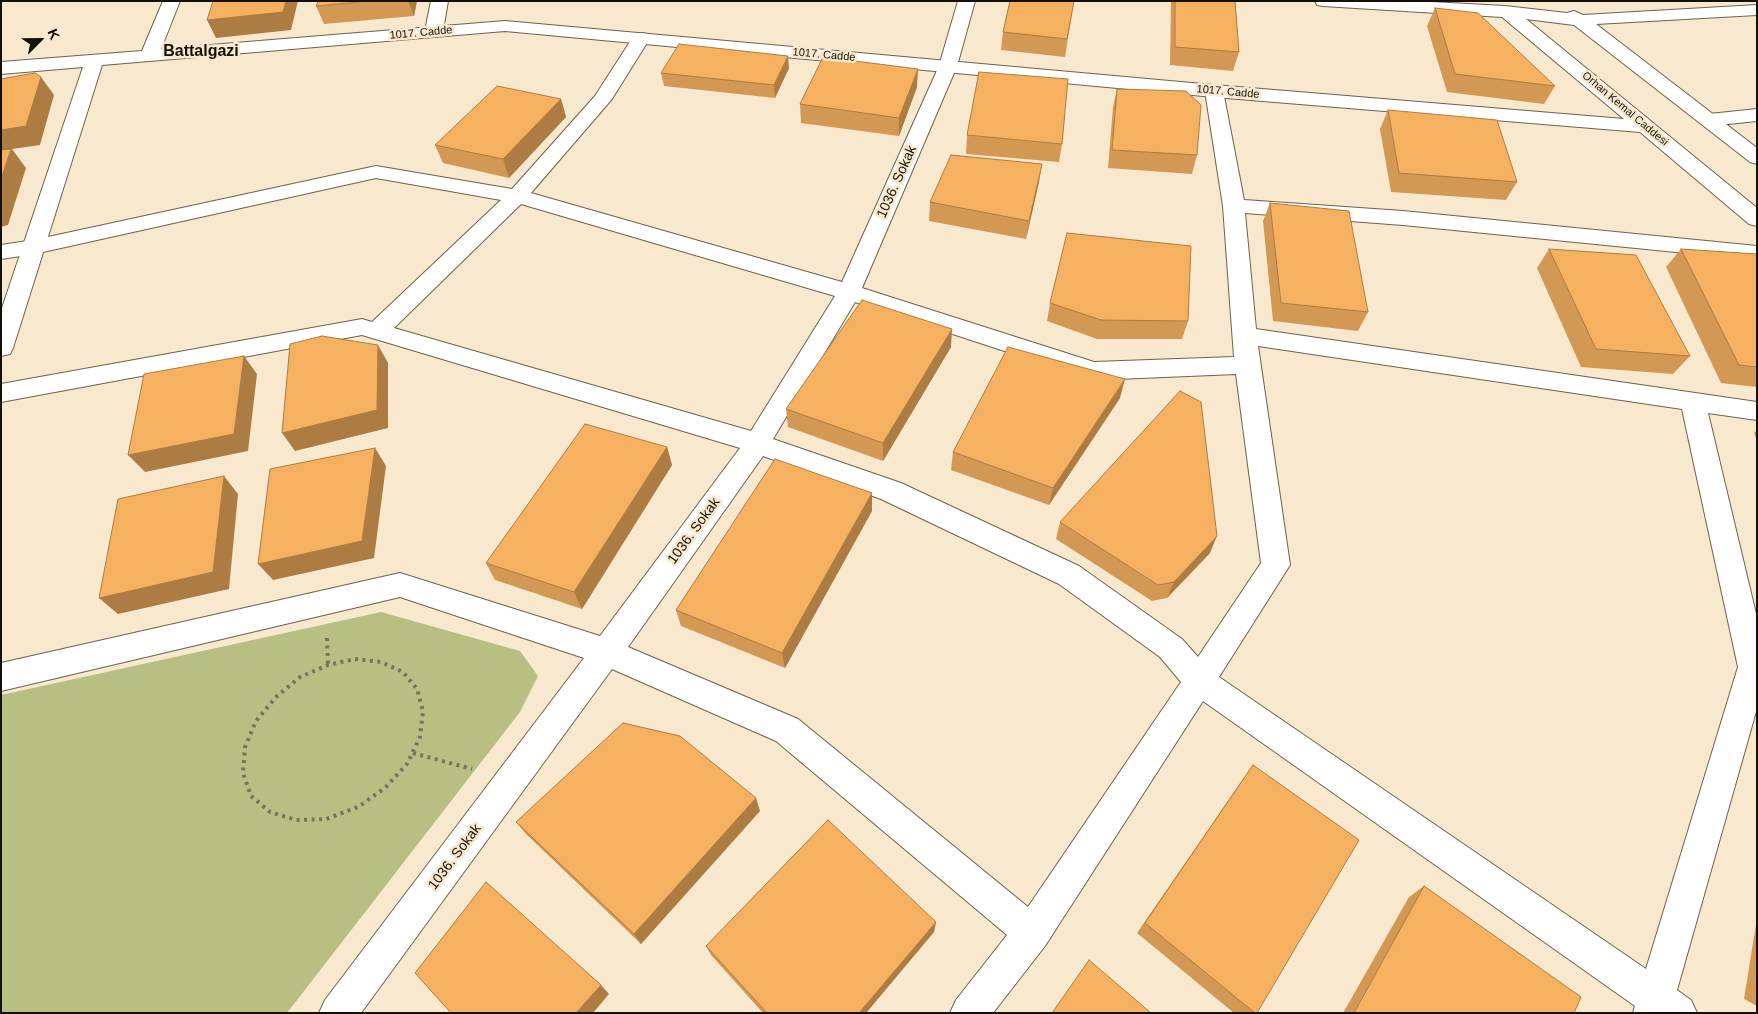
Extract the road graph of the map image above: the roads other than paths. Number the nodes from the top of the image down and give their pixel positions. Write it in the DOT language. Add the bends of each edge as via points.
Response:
graph roads {
  1 [pos="172,1"];
  2 [pos="440,1"];
  3 [pos="967,1"];
  4 [pos="1323,1"];
  5 [pos="1550,1"];
  6 [pos="1499,6"];
  7 [pos="1757,10"];
  8 [pos="1580,20"];
  9 [pos="434,32"];
  10 [pos="641,38"];
  11 [pos="149,56"];
  12 [pos="94,60"];
  13 [pos="948,66"];
  14 [pos="1,68"];
  15 [pos="1214,91"];
  16 [pos="1757,115"];
  17 [pos="1709,120"];
  18 [pos="1647,127"];
  19 [pos="1757,158"];
  20 [pos="517,196"];
  21 [pos="1234,206"];
  22 [pos="1757,219"];
  23 [pos="34,247"];
  24 [pos="1,252"];
  25 [pos="1757,253"];
  26 [pos="849,292"];
  27 [pos="376,332"];
  28 [pos="1245,336"];
  29 [pos="1,348"];
  30 [pos="1247,365"];
  31 [pos="1,393"];
  32 [pos="1693,402"];
  33 [pos="1757,411"];
  34 [pos="757,444"];
  35 [pos="606,652"];
  36 [pos="1,676"];
  37 [pos="1198,680"];
  38 [pos="1032,933"];
  39 [pos="1662,1008"];
  40 [pos="338,1013"];
  41 [pos="969,1013"];
  1 -- 11 [label="street"];
  2 -- 9 [label="street"];
  3 -- 13 [label="street, 1036. Sokak"];
  4 -- 6 [label="street"];
  5 -- 8 [label="street"];
  6 -- 8 [label="street"];
  6 -- 18 [label="street, Orhan Kemal Caddesi"];
  7 -- 8 [label="street"];
  8 -- 17 [label="street"];
  9 -- 10 [label="street, 1017. Cadde" via="505,26"];
  9 -- 11 [label="street, 1017. Cadde"];
  10 -- 13 [label="street, 1017. Cadde"];
  10 -- 20 [label="street" via="602,99"];
  11 -- 12 [label="street, 1017. Cadde"];
  12 -- 14 [label="street, 1017. Cadde"];
  12 -- 23 [label="street"];
  13 -- 15 [label="street, 1017. Cadde"];
  13 -- 26 [label="street, 1036. Sokak"];
  15 -- 18 [label="street, 1017. Cadde"];
  15 -- 21 [label="street"];
  16 -- 17 [label="street"];
  17 -- 19 [label="street"];
  18 -- 22 [label="street, Orhan Kemal Caddesi"];
  20 -- 23 [label="street" via="376,172"];
  20 -- 26 [label="street"];
  20 -- 27 [label="street"];
  21 -- 25 [label="street" via="1403,218"];
  21 -- 28 [label="street"];
  23 -- 24 [label="street"];
  23 -- 29 [label="street"];
  26 -- 30 [label="street" via="1093,371"];
  26 -- 34 [label="street, 1036. Sokak"];
  27 -- 31 [label="street" via="362,327"];
  27 -- 34 [label="street"];
  28 -- 30 [label="street"];
  28 -- 32 [label="street"];
  30 -- 37 [label="street" via="1276,565"];
  32 -- 33 [label="street"];
  32 -- 39 [label="street" via="1753,667"];
  34 -- 35 [label="street, 1036. Sokak"];
  34 -- 37 [label="street" via="891,492 1069,576 1171,648"];
  35 -- 36 [label="street" via="400,585"];
  35 -- 38 [label="street" via="787,730"];
  35 -- 40 [label="street, 1036. Sokak"];
  37 -- 38 [label="street"];
  37 -- 39 [label="street"];
  38 -- 41 [label="street"];
}
